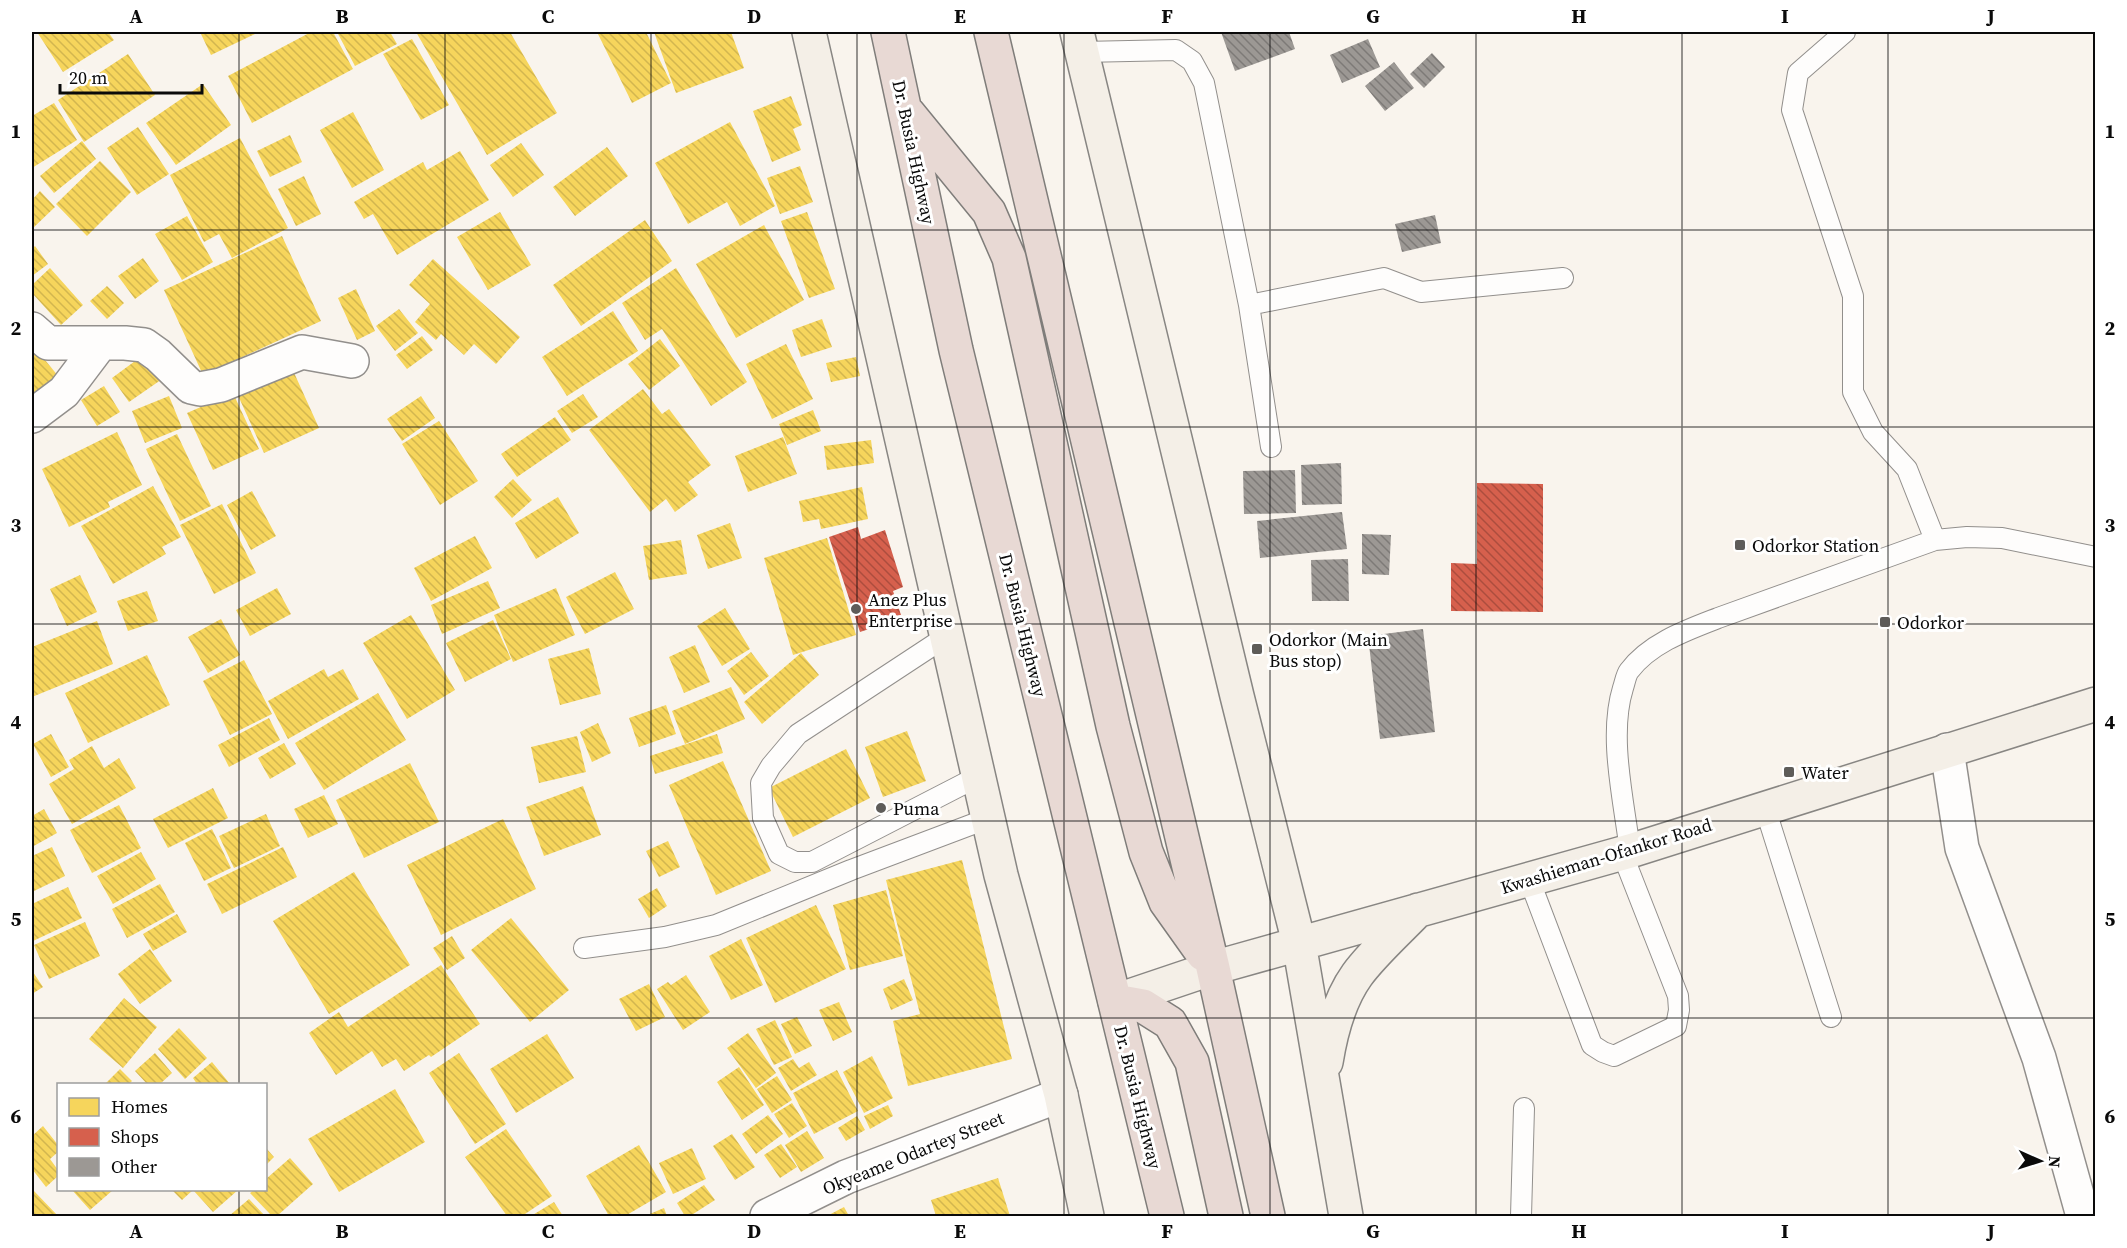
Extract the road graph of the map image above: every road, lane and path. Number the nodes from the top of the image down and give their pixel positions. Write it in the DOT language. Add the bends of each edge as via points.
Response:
graph roads {
  1 [pos="809,32"];
  2 [pos="888,32"];
  3 [pos="991,32"];
  4 [pos="1845,32"];
  5 [pos="1080,42"];
  6 [pos="904,110"];
  7 [pos="1563,278"];
  8 [pos="1249,305"];
  9 [pos="32,329"];
  10 [pos="101,343"];
  11 [pos="352,361"];
  12 [pos="32,416"];
  13 [pos="1272,447"];
  14 [pos="1935,540"];
  15 [pos="2096,557"];
  16 [pos="947,636"];
  17 [pos="2096,704"];
  18 [pos="1947,750"];
  19 [pos="979,776"];
  20 [pos="1765,808"];
  21 [pos="989,818"];
  22 [pos="1626,852"];
  23 [pos="1529,879"];
  24 [pos="1418,909"];
  25 [pos="1299,943"];
  26 [pos="584,948"];
  27 [pos="1213,968"];
  28 [pos="1115,1001"];
  29 [pos="1831,1017"];
  30 [pos="1323,1081"];
  31 [pos="1061,1095"];
  32 [pos="1524,1108"];
  33 [pos="2085,1202"];
  34 [pos="767,1216"];
  35 [pos="1087,1216"];
  36 [pos="1167,1216"];
  37 [pos="1226,1216"];
  38 [pos="1268,1216"];
  39 [pos="1346,1216"];
  40 [pos="1521,1216"];
  1 -- 16 [label="street"];
  2 -- 6 [label="highway, Dr. Busia Highway"];
  3 -- 27 [label="highway"];
  4 -- 14 [label="lane" via="1798,72 1792,110 1853,296 1853,392 1872,432 1907,469"];
  5 -- 8 [label="lane" via="1176,50 1192,61 1204,83"];
  5 -- 25 [label="street"];
  6 -- 27 [label="highway" via="989,212 1008,258 1113,726 1146,852 1166,902"];
  6 -- 28 [label="highway, Dr. Busia Highway" via="956,350"];
  7 -- 8 [label="lane" via="1421,292 1384,278"];
  8 -- 13 [label="lane"];
  9 -- 10 [label="street" via="48,343"];
  10 -- 11 [label="street" via="144,345 191,387 200,389 221,385 302,352"];
  10 -- 12 [label="street" via="64,392"];
  14 -- 15 [label="lane" via="2002,538"];
  14 -- 22 [label="lane" via="1685,631 1649,651 1628,672 1618,705 1616,737"];
  16 -- 19 [label="street"];
  16 -- 19 [label="lane" via="798,734 761,783 763,818 778,854 795,862 812,862"];
  17 -- 18 [label="street, Kwashieman-Ofankor Road"];
  18 -- 20 [label="street, Kwashieman-Ofankor Road"];
  18 -- 33 [label="street" via="1962,848 2039,1058"];
  19 -- 21 [label="street"];
  20 -- 22 [label="street, Kwashieman-Ofankor Road"];
  20 -- 29 [label="lane"];
  21 -- 26 [label="lane" via="716,925 665,937"];
  21 -- 31 [label="street"];
  22 -- 23 [label="street, Kwashieman-Ofankor Road"];
  22 -- 23 [label="lane" via="1678,996 1679,1010 1676,1026 1614,1056 1592,1045"];
  23 -- 24 [label="street, Kwashieman-Ofankor Road"];
  24 -- 25 [label="street, Kwashieman-Ofankor Road"];
  24 -- 30 [label="street" via="1357,975 1337,1012"];
  25 -- 27 [label="street, Kwashieman-Ofankor Road"];
  25 -- 30 [label="street"];
  27 -- 28 [label="street, Kwashieman-Ofankor Road"];
  27 -- 38 [label="highway"];
  28 -- 36 [label="highway, Dr. Busia Highway"];
  28 -- 37 [label="highway" via="1143,1006 1170,1023 1192,1062"];
  30 -- 39 [label="street"];
  31 -- 34 [label="street, Okyeame Odartey Street" via="846,1177"];
  31 -- 35 [label="street"];
  32 -- 40 [label="lane"];
}
